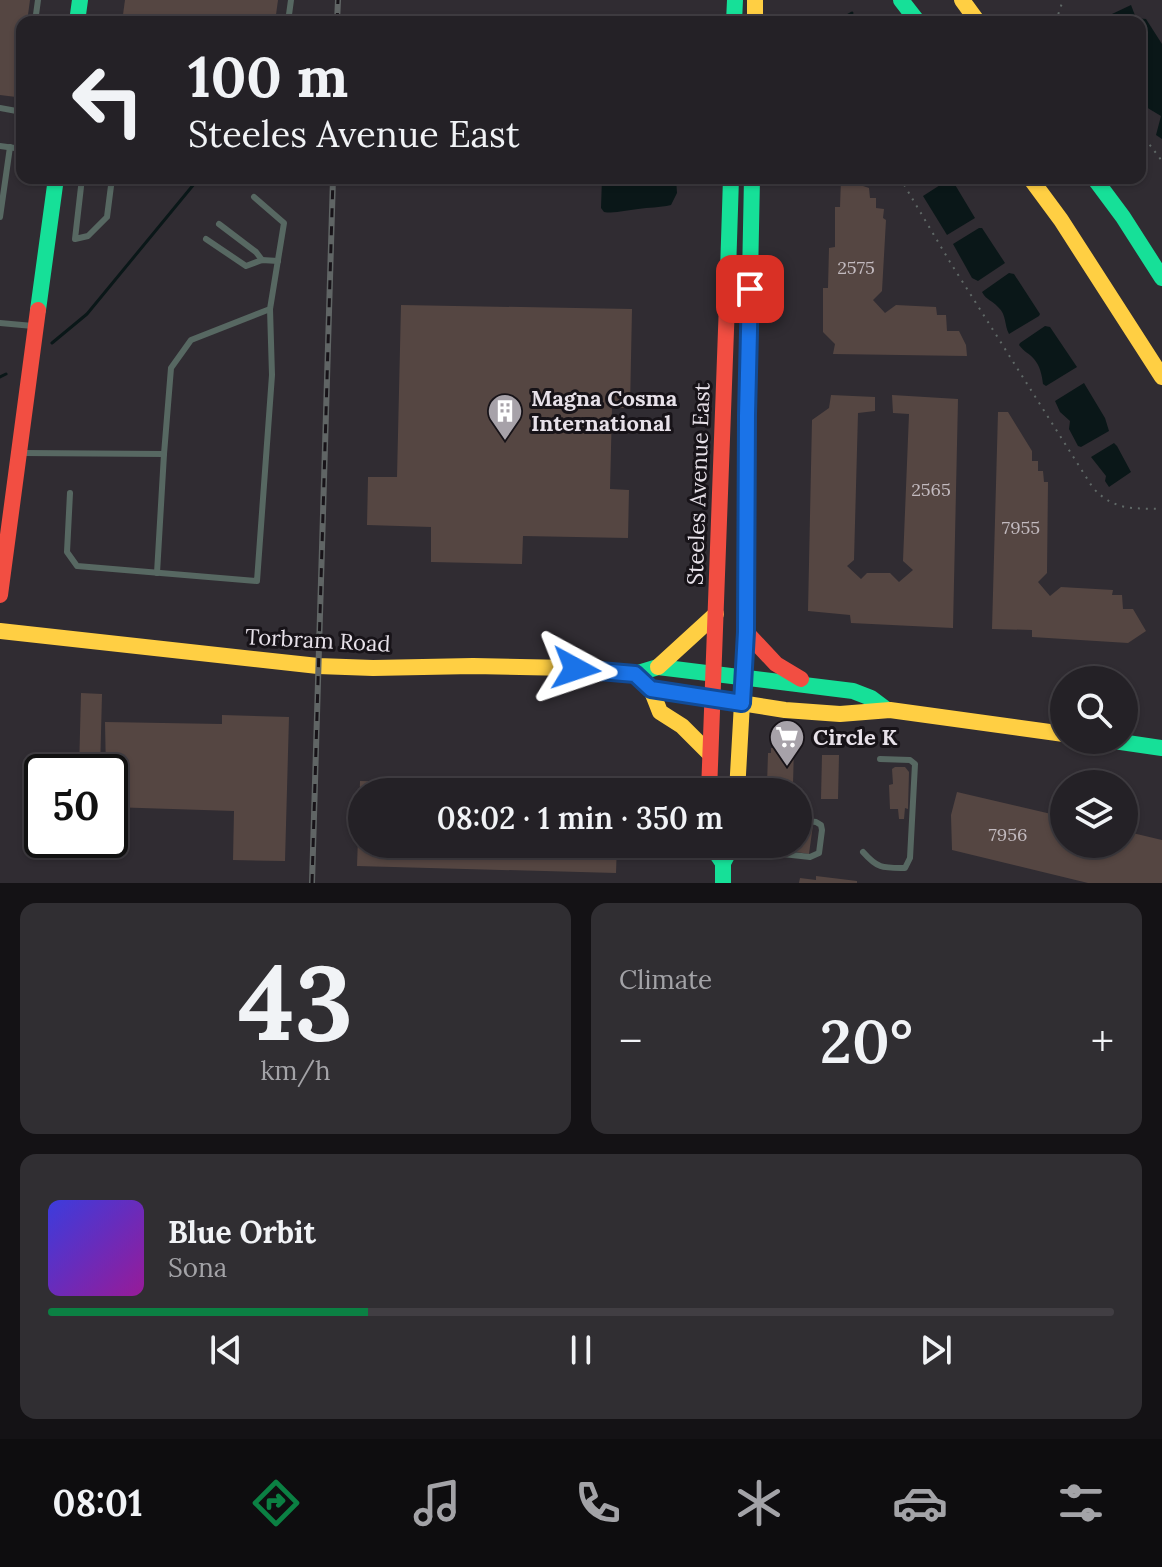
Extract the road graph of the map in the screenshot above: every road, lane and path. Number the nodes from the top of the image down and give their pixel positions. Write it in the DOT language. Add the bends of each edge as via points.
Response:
graph roads {
  1 [pos="901,0"];
  2 [pos="913,16"];
  3 [pos="1146,140"];
  4 [pos="0,146"];
  5 [pos="10,147"];
  6 [pos="16,148"];
  7 [pos="1162,161"];
  8 [pos="55,184"];
  9 [pos="81,184"];
  10 [pos="111,184"];
  11 [pos="731,184"];
  12 [pos="752,184"];
  13 [pos="904,184"];
  14 [pos="1034,184"];
  15 [pos="1098,184"];
  16 [pos="254,197"];
  17 [pos="0,217"];
  18 [pos="219,224"];
  19 [pos="206,239"];
  20 [pos="262,260"];
  21 [pos="278,261"];
  22 [pos="1162,278"];
  23 [pos="270,309"];
  24 [pos="0,323"];
  25 [pos="36,327"];
  26 [pos="1162,377"];
  27 [pos="19,453"];
  28 [pos="164,454"];
  29 [pos="70,493"];
  30 [pos="1162,509"];
  31 [pos="4,535"];
  32 [pos="157,573"];
  33 [pos="0,595"];
  34 [pos="716,614"];
  35 [pos="0,631"];
  36 [pos="746,632"];
  37 [pos="658,667"];
  38 [pos="714,673"];
  39 [pos="635,674"];
  40 [pos="743,677"];
  41 [pos="817,685"];
  42 [pos="651,689"];
  43 [pos="713,698"];
  44 [pos="742,703"];
  45 [pos="887,710"];
  46 [pos="1050,732"];
  47 [pos="1138,745"];
  48 [pos="1162,748"];
  49 [pos="710,754"];
  50 [pos="880,759"];
  51 [pos="709,778"];
  52 [pos="738,778"];
  53 [pos="812,822"];
  54 [pos="863,852"];
  55 [pos="812,856"];
  56 [pos="720,858"];
  57 [pos="726,858"];
  58 [pos="723,863"];
  59 [pos="723,883"];
  1 -- 2 [label="main road"];
  3 -- 7 [label="path"];
  4 -- 5 [label="lane"];
  5 -- 6 [label="lane"];
  5 -- 17 [label="lane"];
  8 -- 25 [label="main road"];
  9 -- 10 [label="lane" via="75,239 88,236 107,217"];
  11 -- 34 [label="main road, Steeles Avenue East"];
  12 -- 36 [label="main road"];
  13 -- 30 [label="path" via="1093,488 1116,505"];
  14 -- 26 [label="main road"];
  15 -- 22 [label="main road"];
  16 -- 21 [label="lane" via="284,223"];
  18 -- 20 [label="lane"];
  19 -- 20 [label="lane" via="246,266"];
  20 -- 21 [label="lane"];
  21 -- 23 [label="lane"];
  23 -- 28 [label="lane" via="191,340 171,368"];
  23 -- 32 [label="lane" via="272,375 257,581"];
  24 -- 25 [label="lane"];
  25 -- 27 [label="main road"];
  27 -- 28 [label="lane"];
  27 -- 31 [label="main road"];
  28 -- 32 [label="lane"];
  29 -- 32 [label="lane" via="67,552 77,566"];
  31 -- 33 [label="main road"];
  34 -- 37 [label="main road"];
  34 -- 38 [label="main road, Steeles Avenue East"];
  35 -- 39 [label="main road, Torbram Road" via="302,665 566,668"];
  36 -- 40 [label="main road"];
  36 -- 41 [label="main road" via="784,671"];
  37 -- 38 [label="main road, Torbram Road"];
  37 -- 39 [label="main road, Torbram Road"];
  38 -- 40 [label="main road, Torbram Road"];
  38 -- 43 [label="main road, Steeles Avenue East"];
  39 -- 42 [label="main road"];
  40 -- 41 [label="main road, Torbram Road"];
  40 -- 44 [label="main road"];
  41 -- 45 [label="main road, Torbram Road" via="853,691"];
  42 -- 43 [label="main road, Torbram Road"];
  42 -- 49 [label="main road" via="660,712"];
  43 -- 44 [label="main road, Torbram Road"];
  43 -- 49 [label="main road, Steeles Avenue East"];
  44 -- 45 [label="main road, Torbram Road" via="840,714"];
  44 -- 52 [label="main road"];
  45 -- 46 [label="main road, Torbram Road"];
  47 -- 48 [label="main road"];
  49 -- 51 [label="main road, Steeles Avenue East"];
  50 -- 54 [label="lane" via="915,764 910,858 905,868 884,868"];
  53 -- 55 [label="lane" via="821,825 821,847"];
  56 -- 58 [label="main road"];
  57 -- 58 [label="main road"];
  58 -- 59 [label="main road"];
}
